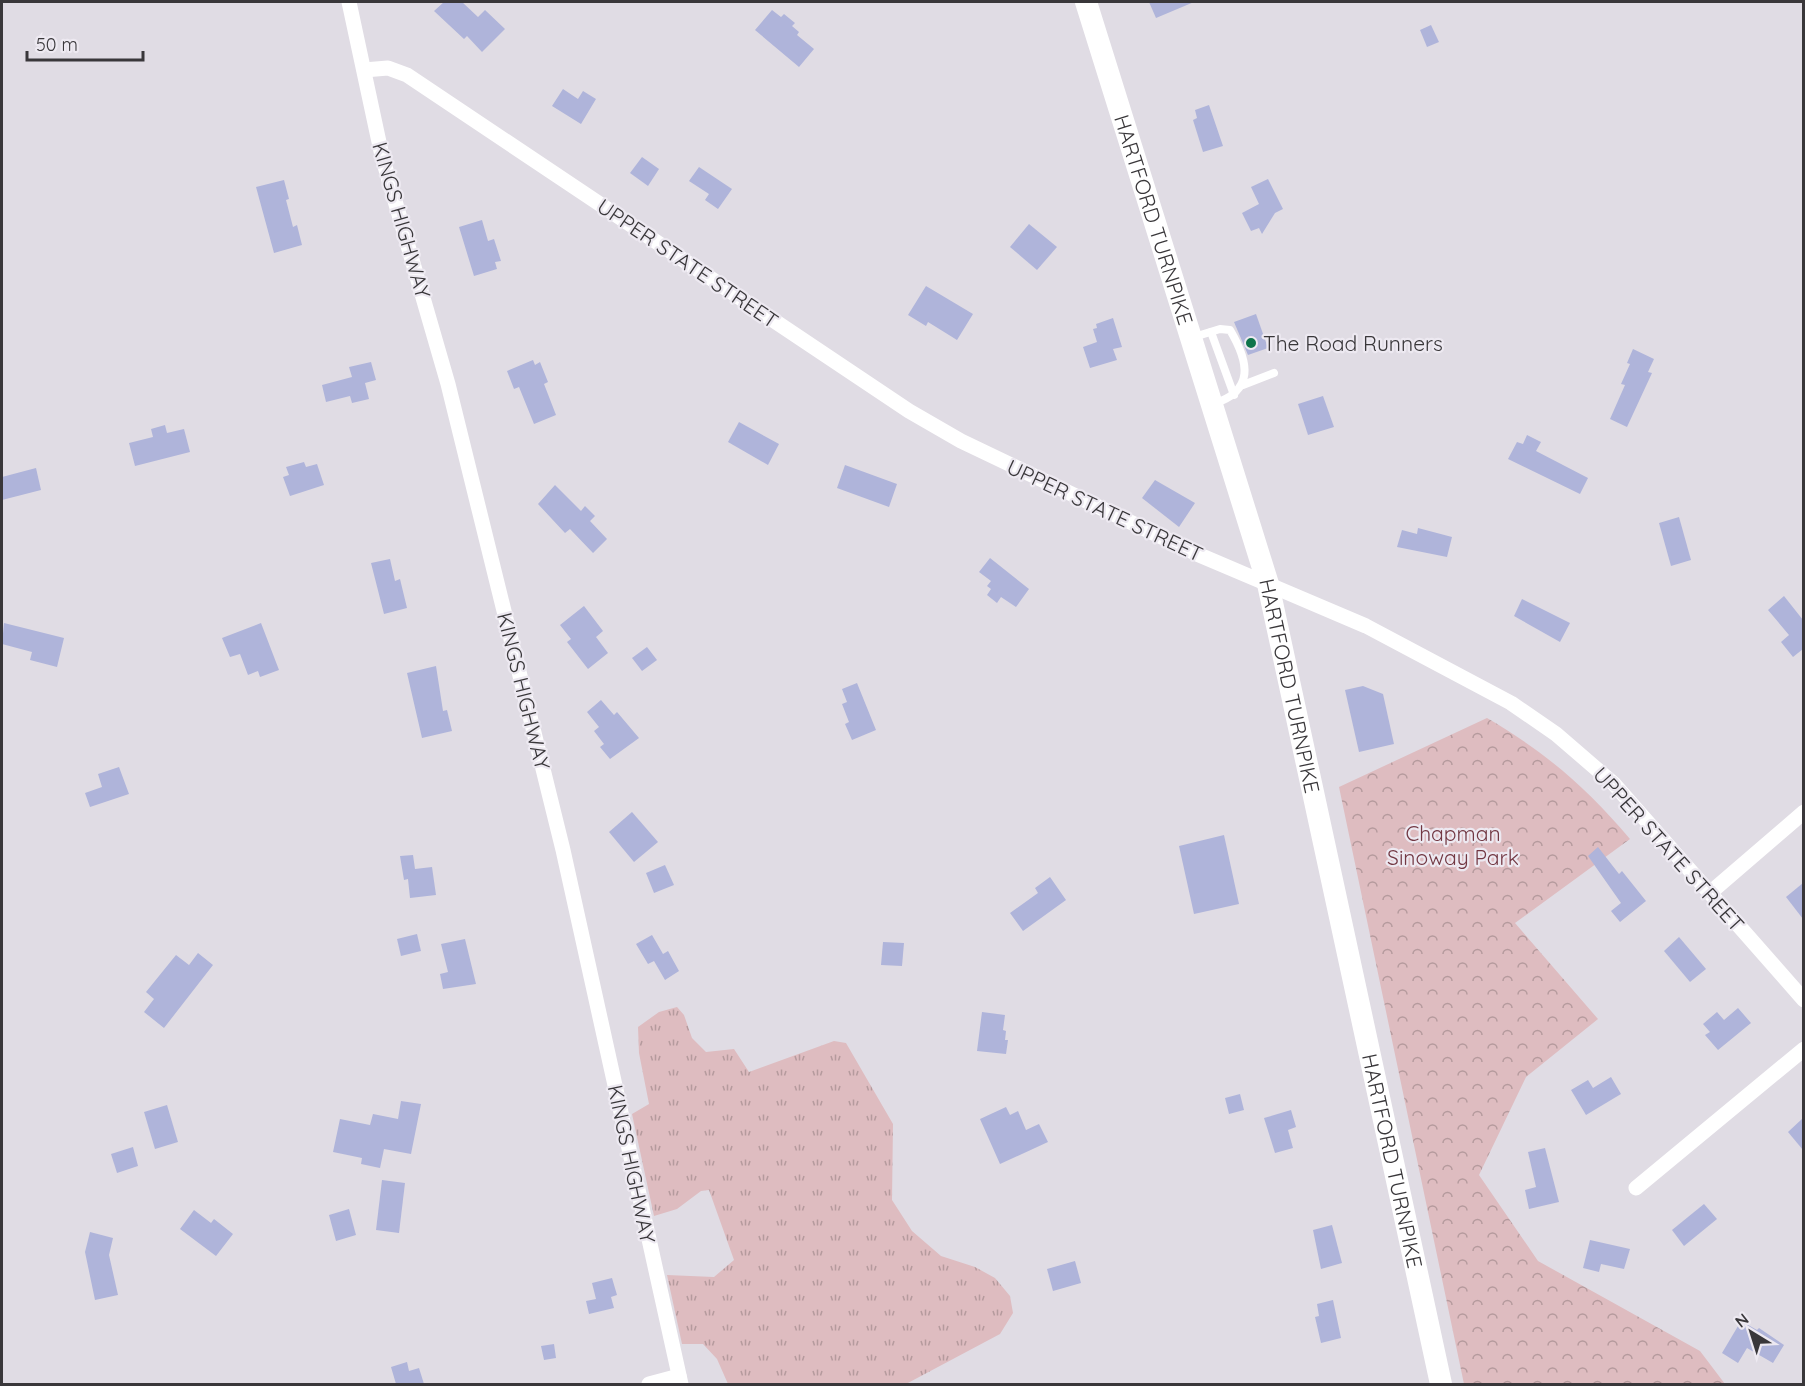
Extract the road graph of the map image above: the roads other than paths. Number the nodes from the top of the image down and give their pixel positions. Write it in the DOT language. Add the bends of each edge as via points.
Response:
graph roads {
  1 [pos="349,2"];
  2 [pos="1086,2"];
  3 [pos="364,70"];
  4 [pos="1202,335"];
  5 [pos="1274,373"];
  6 [pos="1243,384"];
  7 [pos="1234,395"];
  8 [pos="1213,404"];
  9 [pos="1268,584"];
  10 [pos="1803,812"];
  11 [pos="1711,892"];
  12 [pos="1803,1000"];
  13 [pos="1803,1049"];
  14 [pos="1636,1188"];
  15 [pos="680,1380"];
  16 [pos="649,1384"];
  17 [pos="1442,1384"];
  1 -- 3 [label="street, KINGS HIGHWAY"];
  2 -- 4 [label="main road, HARTFORD TURNPIKE"];
  3 -- 9 [label="street, UPPER STATE STREET" via="388,68 407,75 909,411 961,441"];
  3 -- 15 [label="street, KINGS HIGHWAY" via="382,156 448,384 561,839"];
  4 -- 6 [label="lane" via="1230,330 1244,361"];
  4 -- 7 [label="lane"];
  4 -- 8 [label="main road, HARTFORD TURNPIKE"];
  5 -- 6 [label="lane"];
  6 -- 7 [label="lane"];
  7 -- 8 [label="lane"];
  8 -- 9 [label="main road, HARTFORD TURNPIKE"];
  9 -- 11 [label="street, UPPER STATE STREET" via="1435,661 1511,703 1556,734 1614,784"];
  9 -- 17 [label="main road, HARTFORD TURNPIKE"];
  10 -- 11 [label="street"];
  11 -- 12 [label="street, UPPER STATE STREET"];
  13 -- 14 [label="street"];
  15 -- 16 [label="street"];
}
